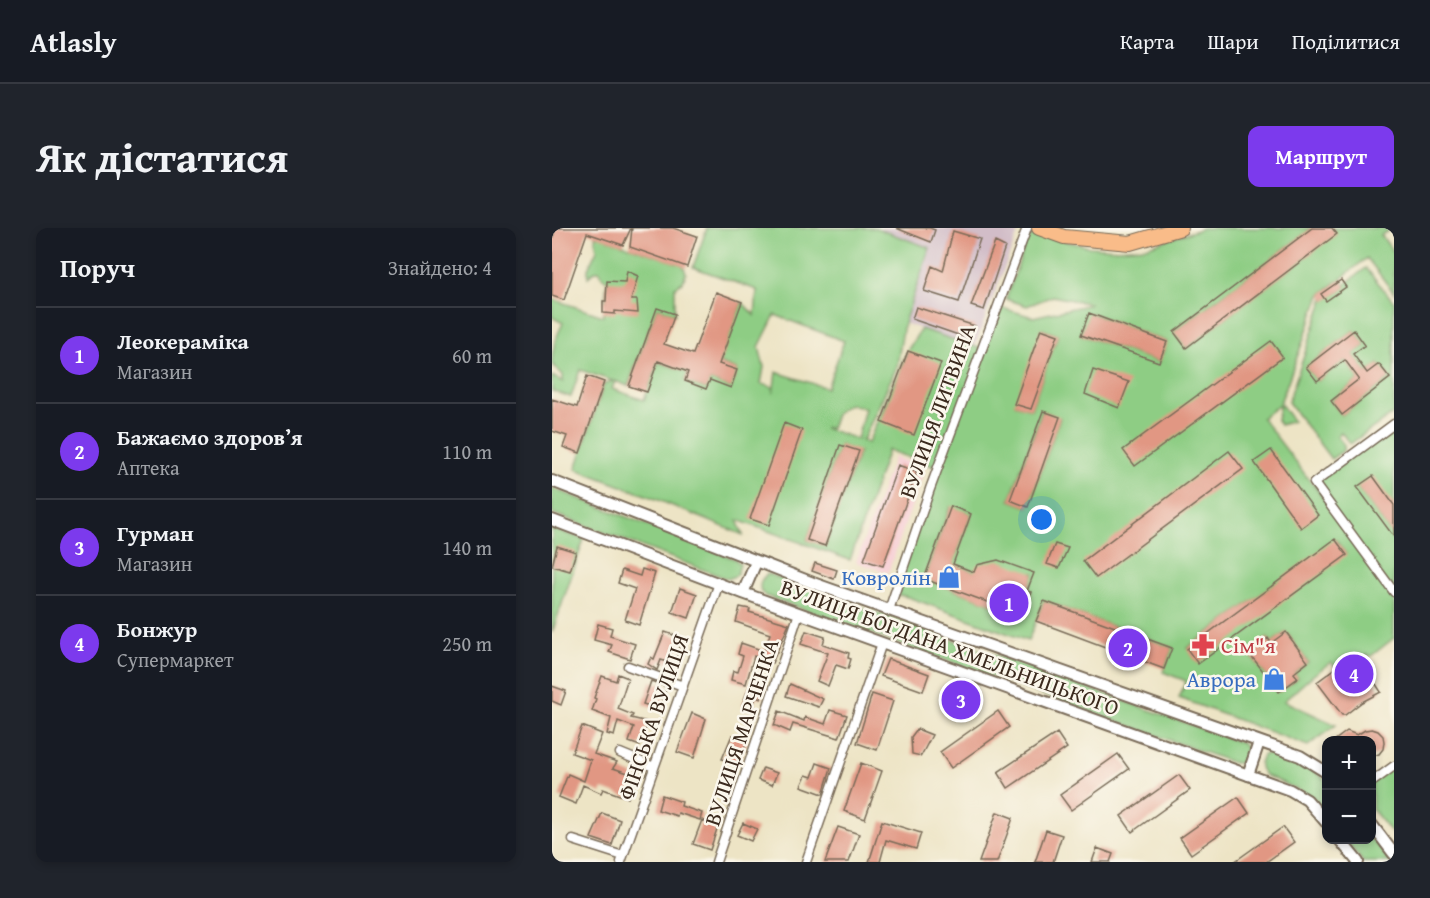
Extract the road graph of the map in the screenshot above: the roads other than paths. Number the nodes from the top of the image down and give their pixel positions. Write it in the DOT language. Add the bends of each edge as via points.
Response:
graph roads {
  1 [pos="1027,228"];
  2 [pos="1039,228"];
  3 [pos="1180,228"];
  4 [pos="1394,424"];
  5 [pos="552,481"];
  6 [pos="552,520"];
  7 [pos="756,562"];
  8 [pos="719,583"];
  9 [pos="1393,590"];
  10 [pos="743,593"];
  11 [pos="889,610"];
  12 [pos="800,613"];
  13 [pos="882,643"];
  14 [pos="628,666"];
  15 [pos="683,686"];
  16 [pos="1259,742"];
  17 [pos="620,753"];
  18 [pos="1394,766"];
  19 [pos="654,767"];
  20 [pos="1322,770"];
  21 [pos="1248,775"];
  22 [pos="1376,779"];
  23 [pos="1322,817"];
  24 [pos="1376,831"];
  25 [pos="573,840"];
  26 [pos="1343,844"];
  27 [pos="1394,854"];
  28 [pos="622,859"];
  29 [pos="716,862"];
  30 [pos="806,862"];
  31 [pos="1358,862"];
  1 -- 11 [label="street, ВУЛИЦЯ ЛИТВИНА"];
  2 -- 3 [label="main road" via="1064,237 1130,243"];
  4 -- 9 [label="street" via="1314,483"];
  5 -- 7 [label="street, ВУЛИЦЯ БОГДАНА ХМЕЛЬНИЦЬКОГО"];
  6 -- 8 [label="street, ВУЛИЦЯ БОГДАНА ХМЕЛЬНИЦЬКОГО"];
  7 -- 10 [label="street"];
  7 -- 11 [label="street, ВУЛИЦЯ БОГДАНА ХМЕЛЬНИЦЬКОГО"];
  8 -- 10 [label="street, ВУЛИЦЯ БОГДАНА ХМЕЛЬНИЦЬКОГО"];
  8 -- 15 [label="street, ФІНСЬКА ВУЛИЦЯ"];
  10 -- 12 [label="street, ВУЛИЦЯ БОГДАНА ХМЕЛЬНИЦЬКОГО"];
  11 -- 16 [label="street, ВУЛИЦЯ БОГДАНА ХМЕЛЬНИЦЬКОГО"];
  12 -- 13 [label="street, ВУЛИЦЯ БОГДАНА ХМЕЛЬНИЦЬКОГО"];
  12 -- 29 [label="street, ВУЛИЦЯ МАРЧЕНКА"];
  13 -- 21 [label="street, ВУЛИЦЯ БОГДАНА ХМЕЛЬНИЦЬКОГО"];
  13 -- 30 [label="street"];
  14 -- 15 [label="street"];
  15 -- 19 [label="street, ФІНСЬКА ВУЛИЦЯ"];
  16 -- 20 [label="street, ВУЛИЦЯ БОГДАНА ХМЕЛЬНИЦЬКОГО" via="1300,756"];
  16 -- 21 [label="street"];
  17 -- 19 [label="street"];
  18 -- 22 [label="street"];
  19 -- 28 [label="street, ФІНСЬКА ВУЛИЦЯ"];
  21 -- 23 [label="street, ВУЛИЦЯ БОГДАНА ХМЕЛЬНИЦЬКОГО" via="1290,790 1307,800"];
  24 -- 27 [label="street"];
  25 -- 28 [label="street"];
  26 -- 31 [label="street"];
}
